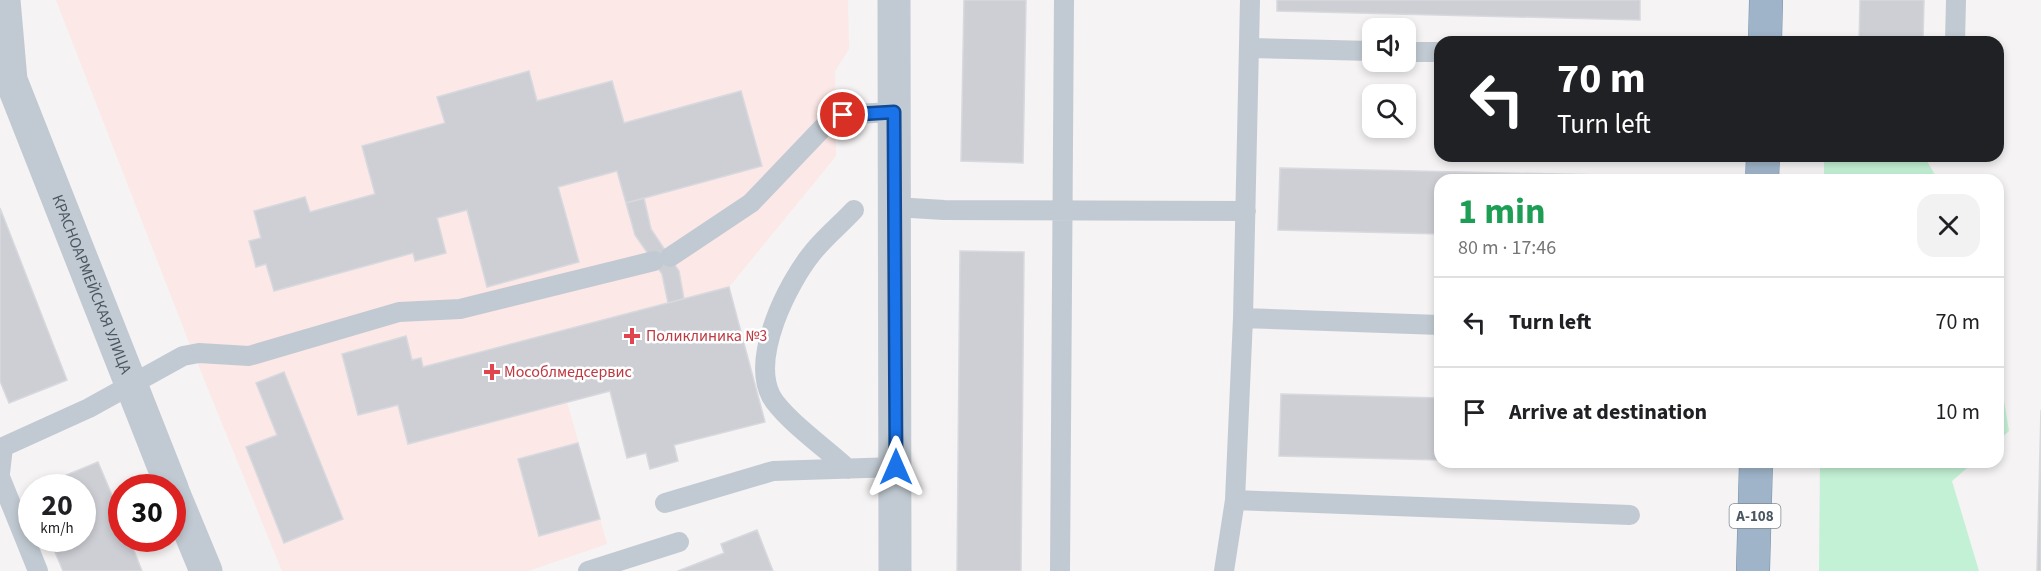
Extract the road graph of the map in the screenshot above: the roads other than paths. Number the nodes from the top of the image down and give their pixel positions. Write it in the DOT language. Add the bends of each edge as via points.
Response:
graph roads {
  1 [pos="3,0"];
  2 [pos="894,0"];
  3 [pos="1064,0"];
  4 [pos="1250,0"];
  5 [pos="1766,0"];
  6 [pos="1956,0"];
  7 [pos="1765,36"];
  8 [pos="1955,36"];
  9 [pos="1250,48"];
  10 [pos="1362,51"];
  11 [pos="1416,51"];
  12 [pos="1434,52"];
  13 [pos="5,75"];
  14 [pos="894,112"];
  15 [pos="895,207"];
  16 [pos="1062,208"];
  17 [pos="855,210"];
  18 [pos="1246,211"];
  19 [pos="1243,318"];
  20 [pos="1434,325"];
  21 [pos="131,386"];
  22 [pos="2,443"];
  23 [pos="896,467"];
  24 [pos="1756,468"];
  25 [pos="848,469"];
  26 [pos="166,474"];
  27 [pos="0,475"];
  28 [pos="1235,500"];
  29 [pos="666,503"];
  30 [pos="1630,515"];
  31 [pos="186,522"];
  32 [pos="680,542"];
  33 [pos="38,571"];
  34 [pos="206,571"];
  35 [pos="588,571"];
  36 [pos="895,571"];
  37 [pos="1059,571"];
  38 [pos="1224,571"];
  39 [pos="1754,571"];
  1 -- 13 [label="street, КРАСНОАРМЕЙСКАЯ УЛИЦА"];
  2 -- 14 [label="street"];
  3 -- 16 [label="lane"];
  4 -- 9 [label="lane"];
  5 -- 7 [label="highway"];
  6 -- 8 [label="lane"];
  9 -- 10 [label="lane"];
  9 -- 18 [label="lane"];
  11 -- 12 [label="lane"];
  13 -- 21 [label="street, КРАСНОАРМЕЙСКАЯ УЛИЦА"];
  14 -- 15 [label="street"];
  14 -- 21 [label="lane" via="835,115 752,203 662,259 460,309 399,312 249,356 183,356"];
  15 -- 16 [label="lane"];
  15 -- 23 [label="street"];
  16 -- 18 [label="lane"];
  16 -- 37 [label="lane"];
  17 -- 25 [label="lane" via="812,253 779,309 765,358 771,396 782,411"];
  18 -- 19 [label="lane"];
  19 -- 20 [label="lane"];
  19 -- 28 [label="lane"];
  21 -- 22 [label="lane"];
  21 -- 26 [label="street, КРАСНОАРМЕЙСКАЯ УЛИЦА"];
  22 -- 27 [label="lane"];
  23 -- 25 [label="lane"];
  23 -- 36 [label="street"];
  24 -- 39 [label="highway, А-108"];
  25 -- 29 [label="lane" via="773,471"];
  27 -- 33 [label="lane"];
  28 -- 30 [label="lane"];
  28 -- 38 [label="lane"];
  31 -- 34 [label="street, КРАСНОАРМЕЙСКАЯ УЛИЦА"];
  32 -- 35 [label="lane"];
}
